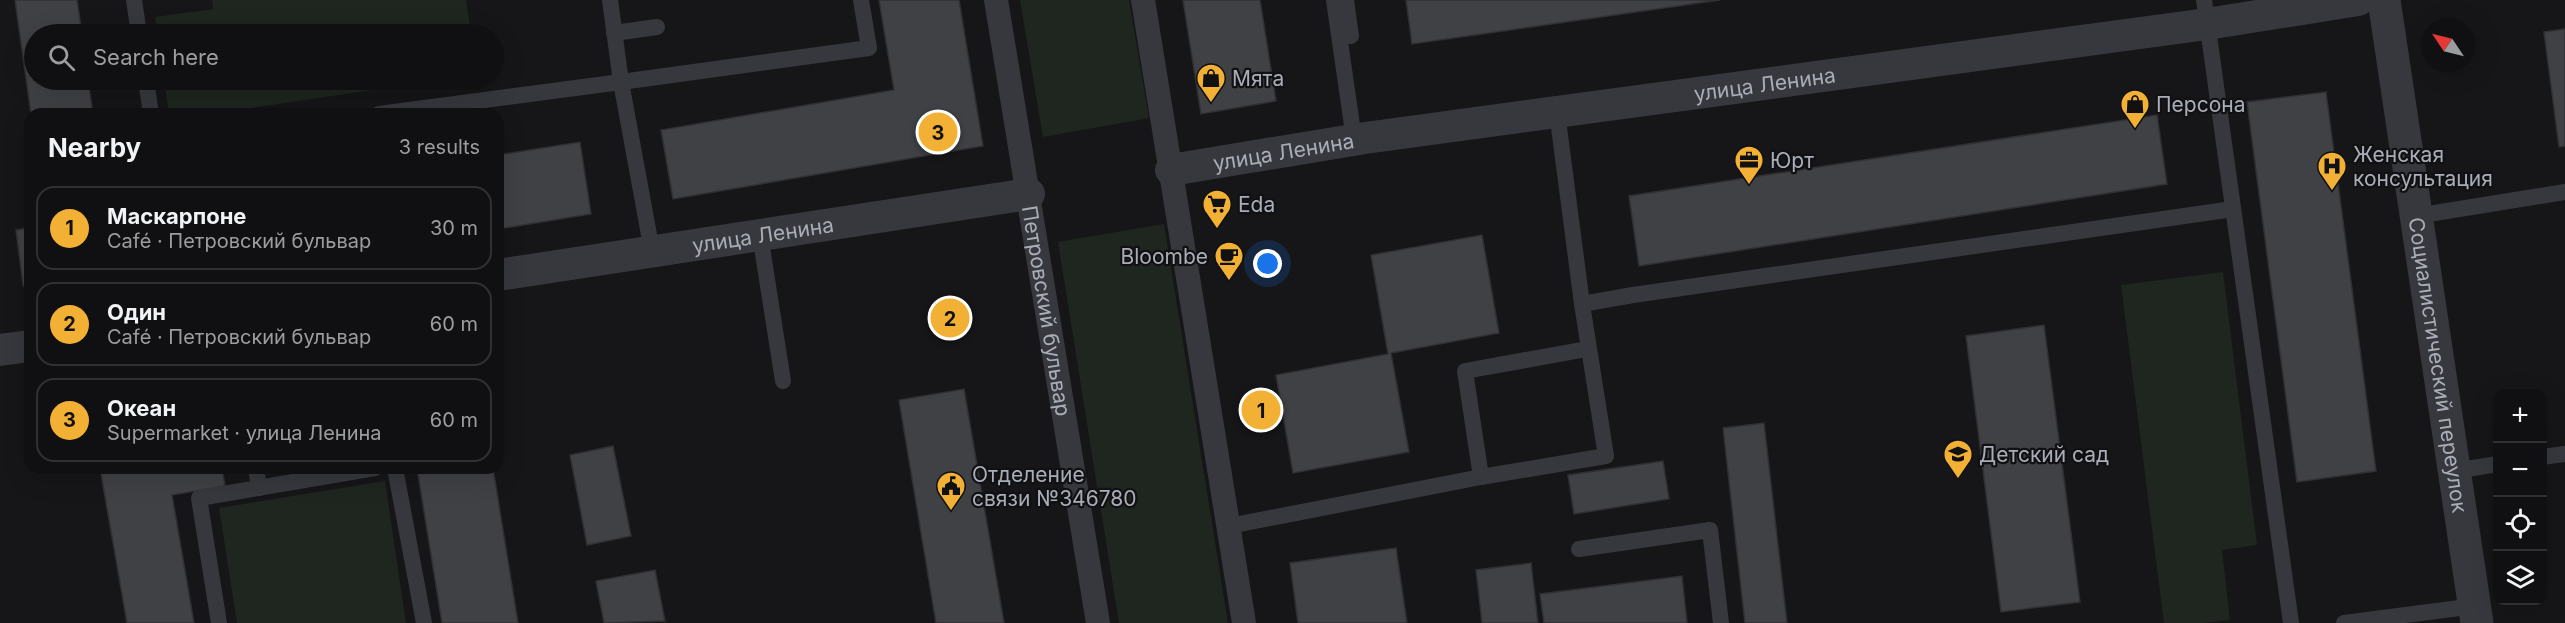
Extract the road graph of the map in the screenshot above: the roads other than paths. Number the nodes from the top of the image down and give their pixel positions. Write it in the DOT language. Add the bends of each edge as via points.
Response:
graph roads {
  1 [pos="134,0"];
  2 [pos="610,0"];
  3 [pos="861,0"];
  4 [pos="996,0"];
  5 [pos="1143,0"];
  6 [pos="1334,0"];
  7 [pos="1346,0"];
  8 [pos="2358,0"];
  9 [pos="2384,0"];
  10 [pos="2206,12"];
  11 [pos="138,24"];
  12 [pos="657,27"];
  13 [pos="614,33"];
  14 [pos="621,82"];
  15 [pos="147,90"];
  16 [pos="150,108"];
  17 [pos="424,108"];
  18 [pos="1557,112"];
  19 [pos="1360,138"];
  20 [pos="1171,170"];
  21 [pos="2565,192"];
  22 [pos="1029,194"];
  23 [pos="2233,209"];
  24 [pos="2416,216"];
  25 [pos="760,235"];
  26 [pos="652,251"];
  27 [pos="504,274"];
  28 [pos="1582,304"];
  29 [pos="24,347"];
  30 [pos="1587,349"];
  31 [pos="0,350"];
  32 [pos="783,381"];
  33 [pos="2565,454"];
  34 [pos="2547,456"];
  35 [pos="2493,465"];
  36 [pos="2454,471"];
  37 [pos="257,474"];
  38 [pos="340,474"];
  39 [pos="397,474"];
  40 [pos="1481,477"];
  41 [pos="259,488"];
  42 [pos="1229,526"];
  43 [pos="1579,549"];
  44 [pos="2476,615"];
  45 [pos="219,623"];
  46 [pos="424,623"];
  47 [pos="1098,623"];
  48 [pos="1244,623"];
  49 [pos="1721,623"];
  50 [pos="2291,623"];
  51 [pos="2344,623"];
  1 -- 11 [label="lane"];
  2 -- 13 [label="lane"];
  3 -- 14 [label="lane" via="868,48"];
  4 -- 22 [label="street, Петровский бульвар"];
  5 -- 20 [label="street"];
  6 -- 19 [label="lane"];
  7 -- 19 [label="lane"];
  8 -- 10 [label="street, улица Ленина"];
  9 -- 24 [label="street, Социалистический переулок"];
  10 -- 18 [label="street, улица Ленина"];
  10 -- 23 [label="lane"];
  12 -- 13 [label="lane"];
  13 -- 14 [label="lane"];
  14 -- 17 [label="lane"];
  14 -- 26 [label="lane"];
  15 -- 16 [label="lane"];
  18 -- 19 [label="street, улица Ленина"];
  18 -- 28 [label="lane"];
  19 -- 20 [label="street, улица Ленина"];
  20 -- 42 [label="street"];
  21 -- 24 [label="lane"];
  22 -- 25 [label="street, улица Ленина"];
  22 -- 47 [label="street, Петровский бульвар"];
  23 -- 28 [label="lane"];
  23 -- 50 [label="lane"];
  24 -- 36 [label="street, Социалистический переулок"];
  25 -- 26 [label="street, улица Ленина"];
  25 -- 32 [label="lane"];
  26 -- 27 [label="street, улица Ленина"];
  28 -- 30 [label="lane"];
  29 -- 31 [label="street"];
  30 -- 40 [label="lane" via="1465,371"];
  30 -- 40 [label="lane" via="1606,456"];
  33 -- 34 [label="lane"];
  35 -- 36 [label="lane"];
  36 -- 44 [label="street, Социалистический переулок"];
  37 -- 41 [label="lane"];
  38 -- 41 [label="lane"];
  39 -- 46 [label="lane"];
  40 -- 42 [label="lane"];
  41 -- 45 [label="lane" via="199,498"];
  42 -- 48 [label="street"];
  43 -- 49 [label="lane" via="1710,530"];
  44 -- 51 [label="lane"];
}
